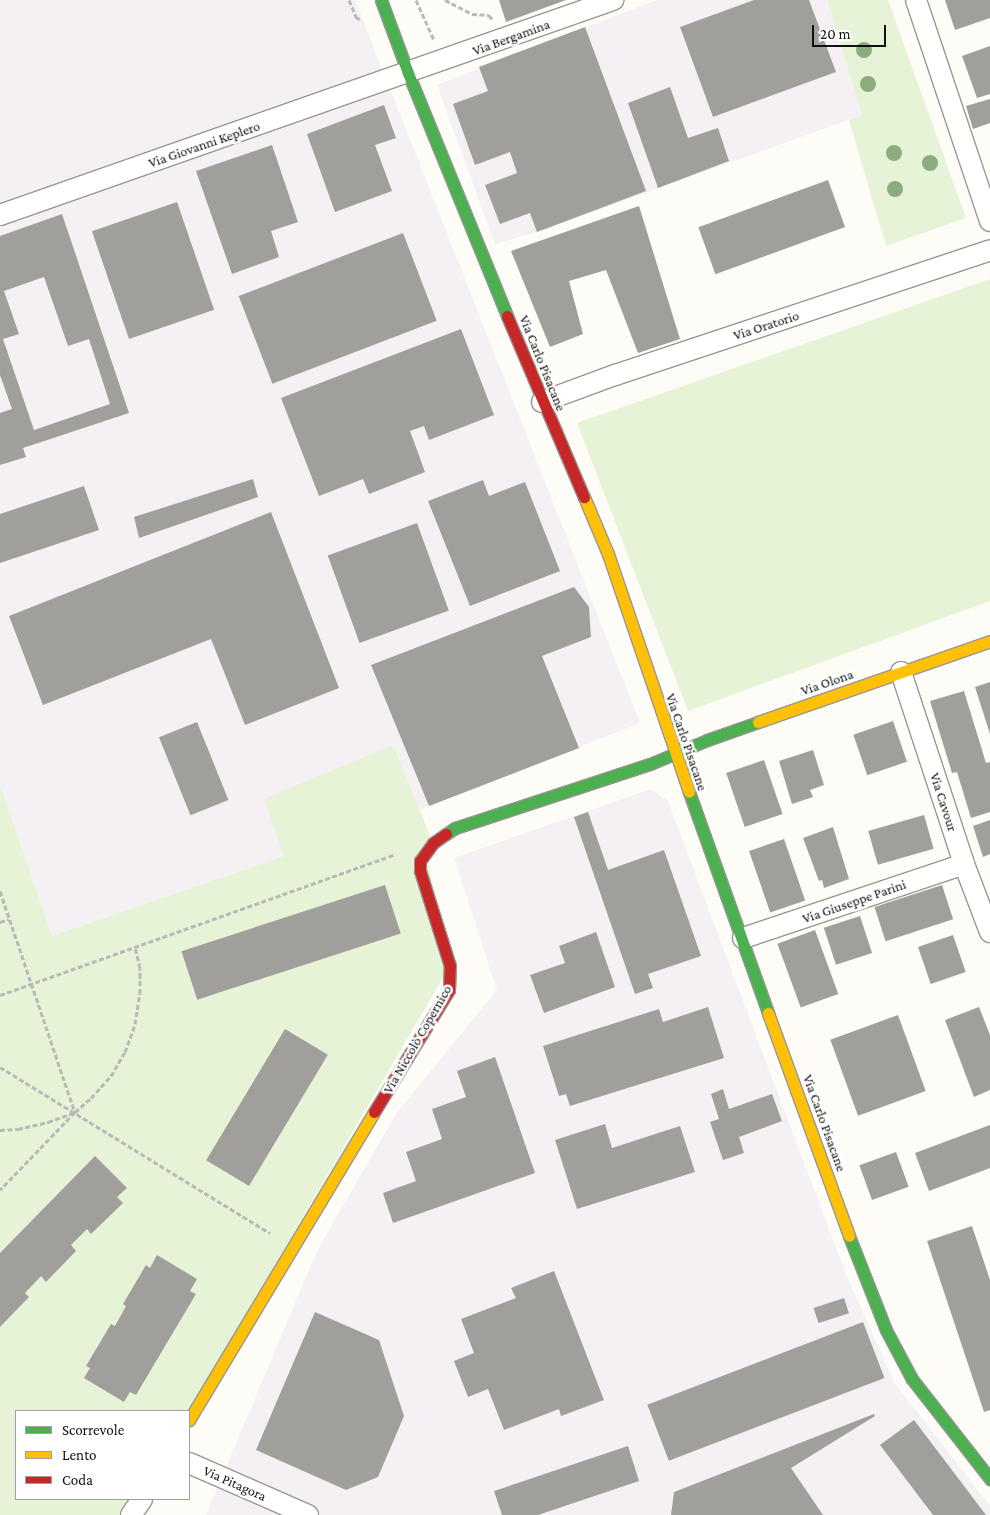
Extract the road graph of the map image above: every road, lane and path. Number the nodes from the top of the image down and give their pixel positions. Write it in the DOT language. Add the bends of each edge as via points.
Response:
graph roads {
  1 [pos="381,0"];
  2 [pos="416,0"];
  3 [pos="445,0"];
  4 [pos="613,0"];
  5 [pos="916,0"];
  6 [pos="503,40"];
  7 [pos="445,60"];
  8 [pos="408,73"];
  9 [pos="0,215"];
  10 [pos="990,221"];
  11 [pos="990,250"];
  12 [pos="542,402"];
  13 [pos="990,641"];
  14 [pos="901,672"];
  15 [pos="675,753"];
  16 [pos="420,861"];
  17 [pos="964,864"];
  18 [pos="0,892"];
  19 [pos="9,919"];
  20 [pos="0,922"];
  21 [pos="990,932"];
  22 [pos="743,938"];
  23 [pos="135,947"];
  24 [pos="31,984"];
  25 [pos="0,995"];
  26 [pos="0,1067"];
  27 [pos="75,1112"];
  28 [pos="0,1130"];
  29 [pos="0,1190"];
  30 [pos="292,1246"];
  31 [pos="190,1418"];
  32 [pos="190,1463"];
  33 [pos="990,1479"];
  34 [pos="141,1500"];
  35 [pos="131,1515"];
  36 [pos="308,1515"];
  1 -- 8 [label="street, Via Carlo Pisacane"];
  2 -- 7 [label="path"];
  3 -- 6 [label="path" via="472,14 490,15"];
  4 -- 6 [label="street, Via Bergamina"];
  5 -- 10 [label="street"];
  6 -- 7 [label="street, Via Bergamina"];
  7 -- 8 [label="street, Via Bergamina"];
  8 -- 9 [label="street, Via Giovanni Keplero"];
  8 -- 12 [label="street, Via Carlo Pisacane"];
  11 -- 12 [label="street, Via Oratorio"];
  12 -- 15 [label="street, Via Carlo Pisacane" via="608,554"];
  13 -- 14 [label="street, Via Olona"];
  14 -- 15 [label="street, Via Olona"];
  14 -- 17 [label="street, Via Cavour"];
  15 -- 16 [label="street" via="455,828 433,843"];
  15 -- 22 [label="street, Via Carlo Pisacane"];
  16 -- 23 [label="path" via="395,854"];
  16 -- 30 [label="street, Via Niccolò Copernico" via="422,883 450,966 452,979 449,990"];
  17 -- 21 [label="street, Via Cavour"];
  17 -- 22 [label="street, Via Giuseppe Parini"];
  18 -- 19 [label="path"];
  19 -- 20 [label="path"];
  19 -- 24 [label="path"];
  22 -- 33 [label="street, Via Carlo Pisacane" via="862,1273 886,1330 912,1379"];
  23 -- 24 [label="path"];
  23 -- 27 [label="path" via="140,968 140,993 135,1024 125,1052 111,1076"];
  24 -- 25 [label="path"];
  24 -- 27 [label="path"];
  26 -- 27 [label="path"];
  27 -- 28 [label="path" via="48,1122"];
  27 -- 29 [label="path"];
  27 -- 30 [label="path"];
  30 -- 31 [label="street, Via Niccolò Copernico"];
  32 -- 36 [label="street, Via Pitagora"];
  34 -- 35 [label="street"];
}
